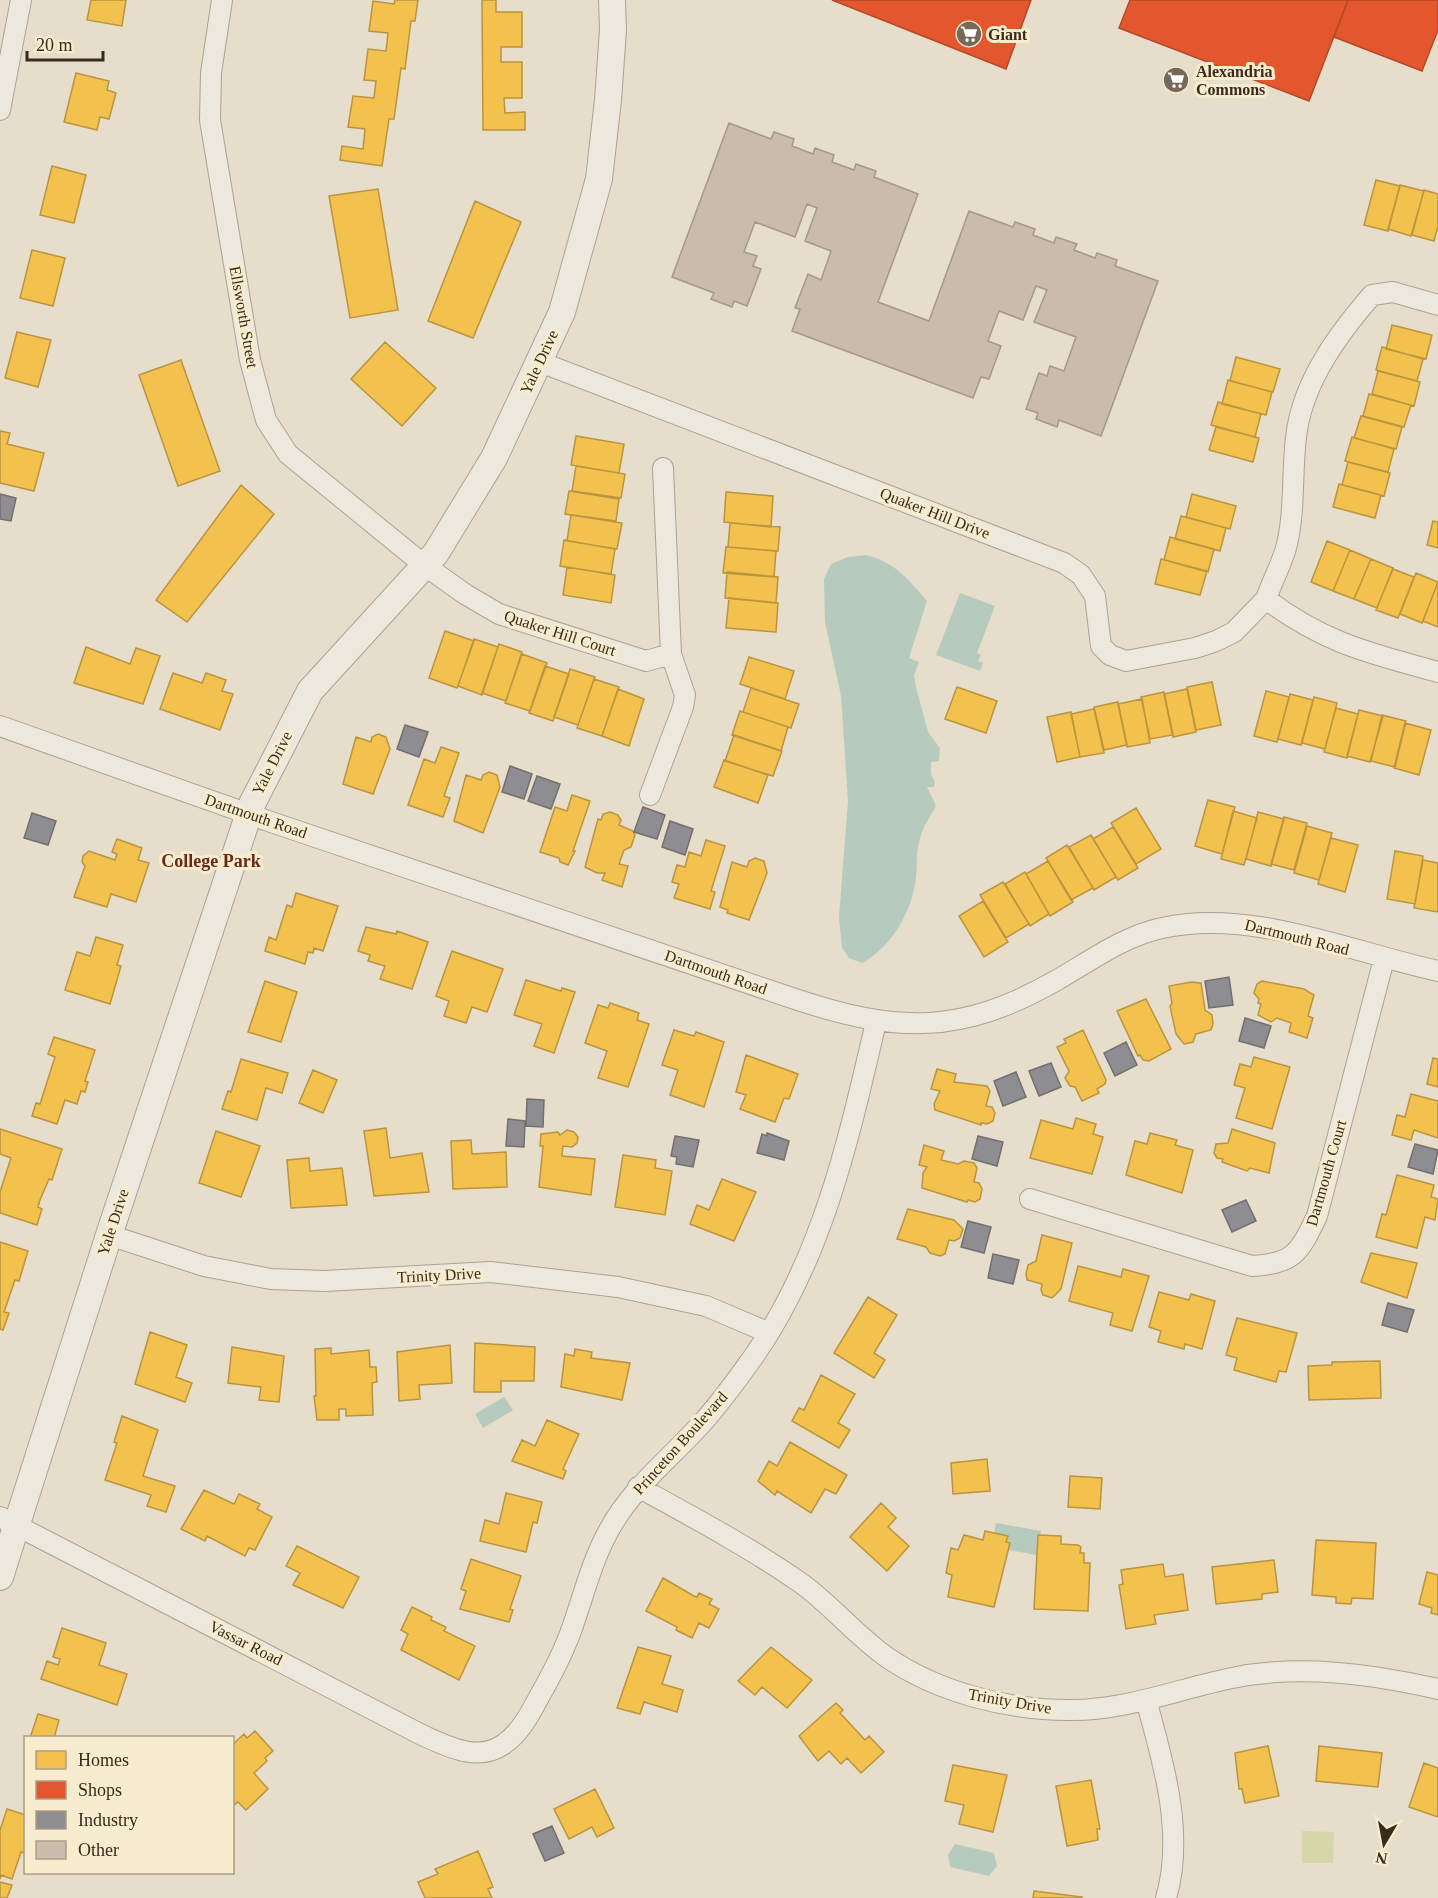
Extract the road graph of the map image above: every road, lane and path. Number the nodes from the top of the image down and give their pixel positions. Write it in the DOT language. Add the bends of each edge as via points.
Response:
graph roads {
  1 [pos="21,0"];
  2 [pos="222,0"];
  3 [pos="612,0"];
  4 [pos="0,110"];
  5 [pos="1438,304"];
  6 [pos="540,362"];
  7 [pos="663,468"];
  8 [pos="424,565"];
  9 [pos="1266,599"];
  10 [pos="671,654"];
  11 [pos="1438,672"];
  12 [pos="0,726"];
  13 [pos="650,795"];
  14 [pos="248,814"];
  15 [pos="1384,959"];
  16 [pos="1438,971"];
  17 [pos="876,1022"];
  18 [pos="1030,1199"];
  19 [pos="109,1235"];
  20 [pos="767,1332"];
  21 [pos="638,1487"];
  22 [pos="9,1521"];
  23 [pos="0,1577"];
  24 [pos="1438,1689"];
  25 [pos="1146,1700"];
  26 [pos="495,1748"];
  27 [pos="1166,1898"];
  1 -- 4 [label="street"];
  2 -- 8 [label="street, Ellsworth Street" via="211,73 210,120 250,360 266,420 288,454"];
  3 -- 6 [label="street, Yale Drive" via="609,100 599,179 562,312"];
  5 -- 9 [label="street, Quaker Hill Drive" via="1393,292 1372,295 1316,372 1297,430 1286,548"];
  6 -- 8 [label="street, Yale Drive" via="494,458 436,553"];
  6 -- 9 [label="street, Quaker Hill Drive" via="1064,563 1081,575 1095,596 1101,646 1110,656 1126,661 1216,642 1234,632"];
  7 -- 10 [label="street"];
  8 -- 10 [label="street, Quaker Hill Court" via="499,614 646,661"];
  8 -- 14 [label="street, Yale Drive" via="310,691"];
  9 -- 11 [label="street" via="1293,620 1349,648"];
  10 -- 13 [label="street" via="685,695"];
  12 -- 14 [label="street, Dartmouth Road"];
  14 -- 17 [label="street, Dartmouth Road" via="815,1006"];
  14 -- 19 [label="street, Yale Drive"];
  15 -- 16 [label="street, Dartmouth Road"];
  15 -- 17 [label="street, Dartmouth Road" via="1286,932 1232,922 1162,928 1128,940 993,1012 924,1024"];
  15 -- 18 [label="street, Dartmouth Court" via="1317,1216 1292,1258 1252,1266"];
  17 -- 20 [label="street, Princeton Boulevard" via="839,1173 815,1241"];
  19 -- 20 [label="street, Trinity Drive" via="204,1266 271,1279 324,1281 491,1272 618,1287 706,1306"];
  19 -- 22 [label="street, Yale Drive"];
  20 -- 21 [label="street, Princeton Boulevard" via="704,1421"];
  21 -- 25 [label="street, Trinity Drive" via="736,1540 801,1583 888,1658 928,1680 989,1700 1068,1710"];
  21 -- 26 [label="street, Princeton Boulevard" via="601,1545 570,1634 528,1717 503,1746"];
  22 -- 23 [label="street, Yale Drive"];
  22 -- 26 [label="street, Vassar Road" via="422,1735 462,1752"];
  24 -- 25 [label="street, Trinity Drive" via="1373,1676 1304,1671 1233,1677"];
  25 -- 27 [label="street" via="1171,1816 1173,1858"];
}
